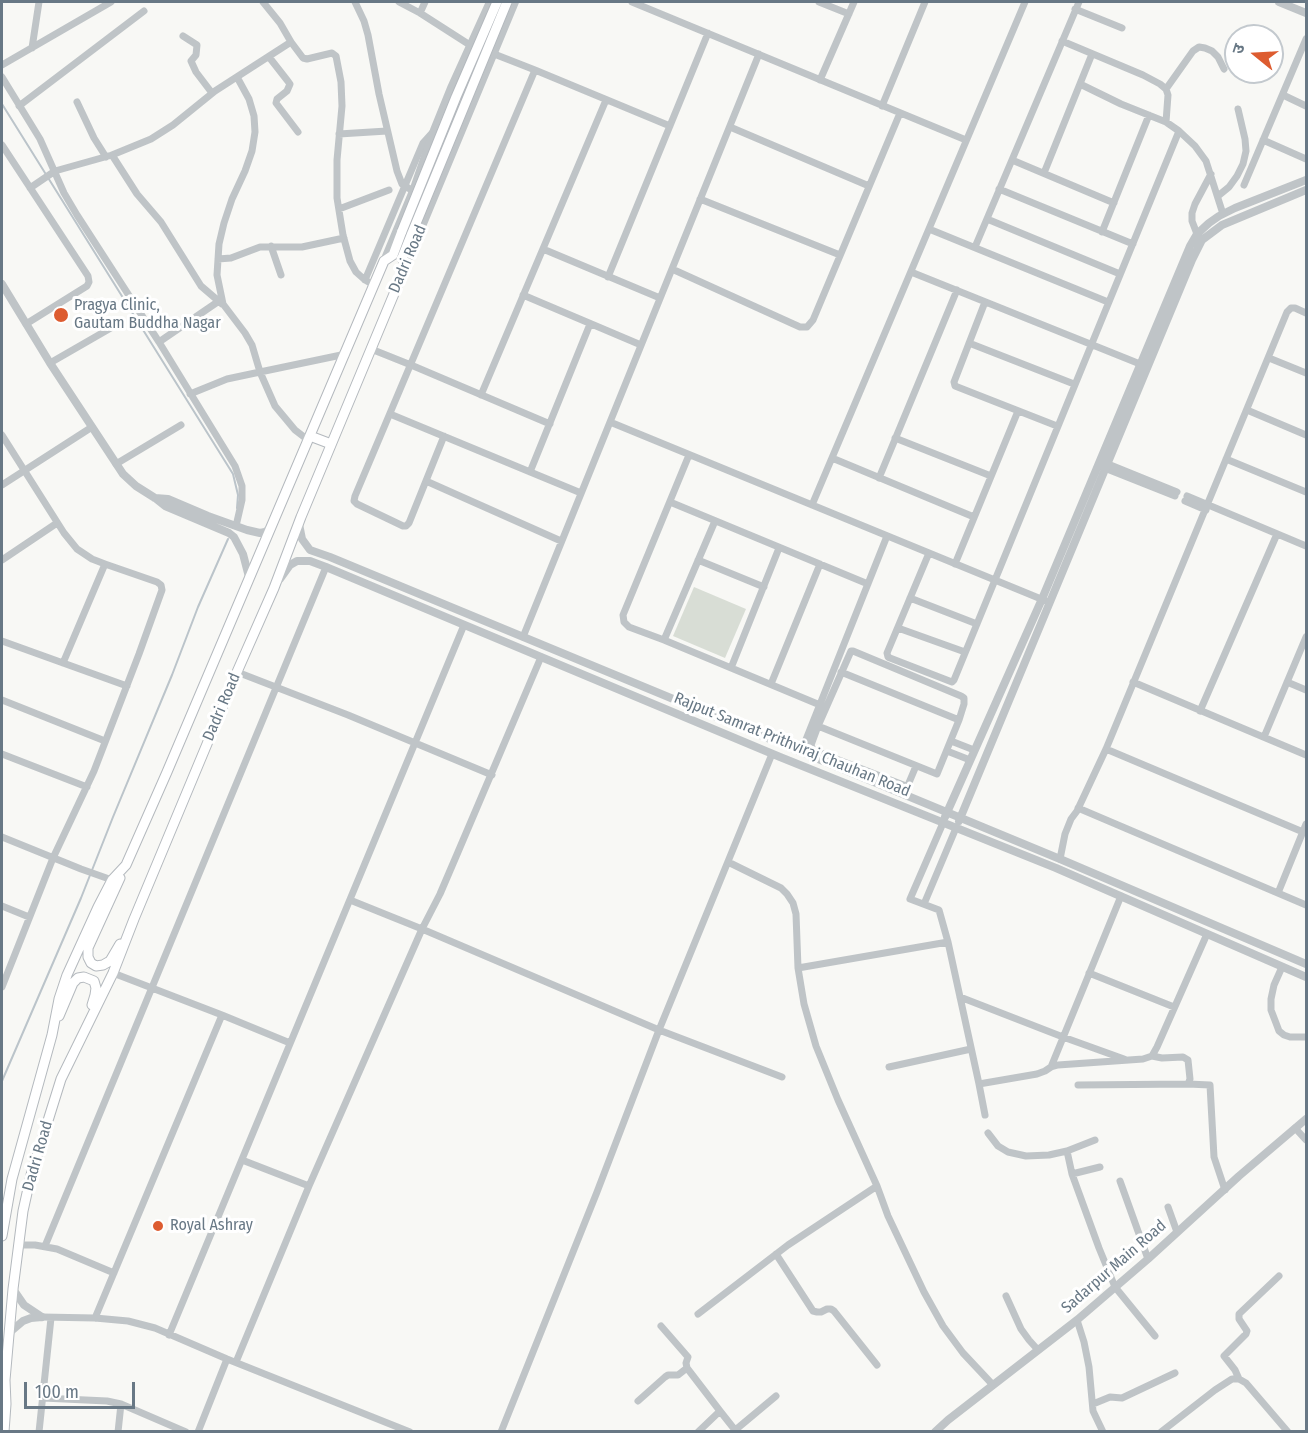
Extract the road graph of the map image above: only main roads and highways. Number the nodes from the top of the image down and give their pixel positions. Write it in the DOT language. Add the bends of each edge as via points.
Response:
graph roads {
  1 [pos="497,2"];
  2 [pos="507,2"];
  3 [pos="407,232"];
  4 [pos="309,438"];
  5 [pos="331,444"];
  6 [pos="126,865"];
  7 [pos="134,919"];
  8 [pos="51,1035"];
  9 [pos="76,1048"];
  10 [pos="2,1236"];
  11 [pos="5,1380"];
  12 [pos="2,1394"];
  13 [pos="4,1431"];
  1 -- 3 [label="main road, bridge" via="456,97"];
  2 -- 3 [label="main road, bridge"];
  3 -- 4 [label="main road, Dadri Road" via="370,283 346,354"];
  3 -- 5 [label="main road, Dadri Road" via="402,258 406,265"];
  4 -- 5 [label="main road"];
  4 -- 6 [label="main road, Dadri Road"];
  5 -- 7 [label="main road, Dadri Road"];
  6 -- 7 [label="main road" via="88,948 91,963 96,966 110,962"];
  6 -- 8 [label="main road, Dadri Road" via="112,880 67,975"];
  7 -- 9 [label="main road, Dadri Road"];
  8 -- 9 [label="main road" via="73,983 84,976 89,978 94,981 95,995"];
  8 -- 10 [label="main road, Dadri Road" via="12,1179"];
  9 -- 11 [label="main road, Dadri Road" via="61,1079 23,1211"];
  11 -- 12 [label="main road"];
  11 -- 13 [label="main road, Dadri Road"];
}
